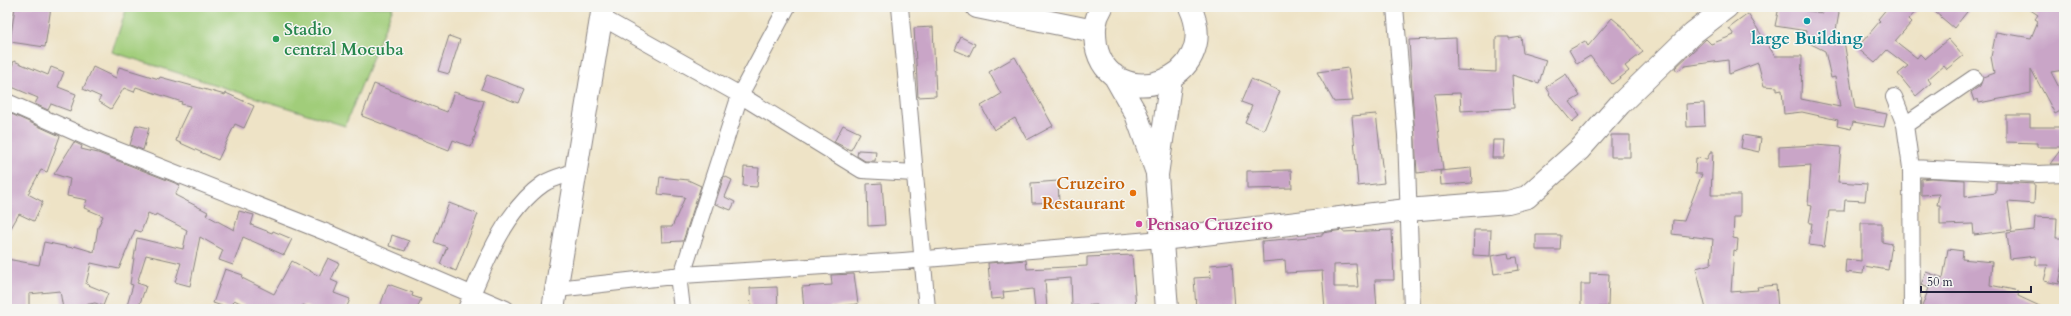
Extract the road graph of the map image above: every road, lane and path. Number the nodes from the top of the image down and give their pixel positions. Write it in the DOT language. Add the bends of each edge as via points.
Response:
graph roads {
  1 [pos="787,7"];
  2 [pos="900,7"];
  3 [pos="977,7"];
  4 [pos="1102,7"];
  5 [pos="1190,7"];
  6 [pos="1394,7"];
  7 [pos="1727,7"];
  8 [pos="602,12"];
  9 [pos="1094,31"];
  10 [pos="1114,75"];
  11 [pos="1172,78"];
  12 [pos="1974,78"];
  13 [pos="740,95"];
  14 [pos="1894,97"];
  15 [pos="7,102"];
  16 [pos="1905,124"];
  17 [pos="1911,168"];
  18 [pos="577,171"];
  19 [pos="915,173"];
  20 [pos="2064,173"];
  21 [pos="1157,175"];
  22 [pos="1407,210"];
  23 [pos="1162,239"];
  24 [pos="923,259"];
  25 [pos="680,275"];
  26 [pos="555,299"];
  27 [pos="469,302"];
  28 [pos="506,309"];
  29 [pos="682,309"];
  30 [pos="927,309"];
  31 [pos="1167,309"];
  32 [pos="1412,309"];
  33 [pos="1912,309"];
  1 -- 13 [label="street"];
  2 -- 19 [label="street"];
  3 -- 9 [label="main road"];
  4 -- 9 [label="main road"];
  5 -- 11 [label="main road" via="1197,27 1195,47 1187,65"];
  6 -- 22 [label="street" via="1406,134"];
  7 -- 22 [label="main road" via="1693,33 1620,104 1580,149 1528,197 1508,202"];
  8 -- 13 [label="street"];
  8 -- 18 [label="main road"];
  9 -- 10 [label="main road" via="1098,55"];
  10 -- 11 [label="main road" via="1132,84 1152,85"];
  10 -- 21 [label="main road" via="1136,114"];
  11 -- 21 [label="main road"];
  12 -- 16 [label="street"];
  13 -- 19 [label="street" via="862,170"];
  13 -- 25 [label="street"];
  14 -- 16 [label="street"];
  15 -- 27 [label="street" via="104,145 333,235"];
  16 -- 17 [label="street"];
  17 -- 20 [label="street"];
  17 -- 33 [label="street"];
  18 -- 26 [label="main road"];
  18 -- 27 [label="street" via="543,184 517,207 490,254"];
  19 -- 24 [label="street"];
  21 -- 23 [label="main road"];
  22 -- 23 [label="main road"];
  22 -- 32 [label="street"];
  23 -- 24 [label="street"];
  23 -- 31 [label="main road"];
  24 -- 25 [label="street"];
  24 -- 30 [label="street"];
  25 -- 26 [label="street"];
  25 -- 29 [label="street"];
  27 -- 28 [label="street"];
}
